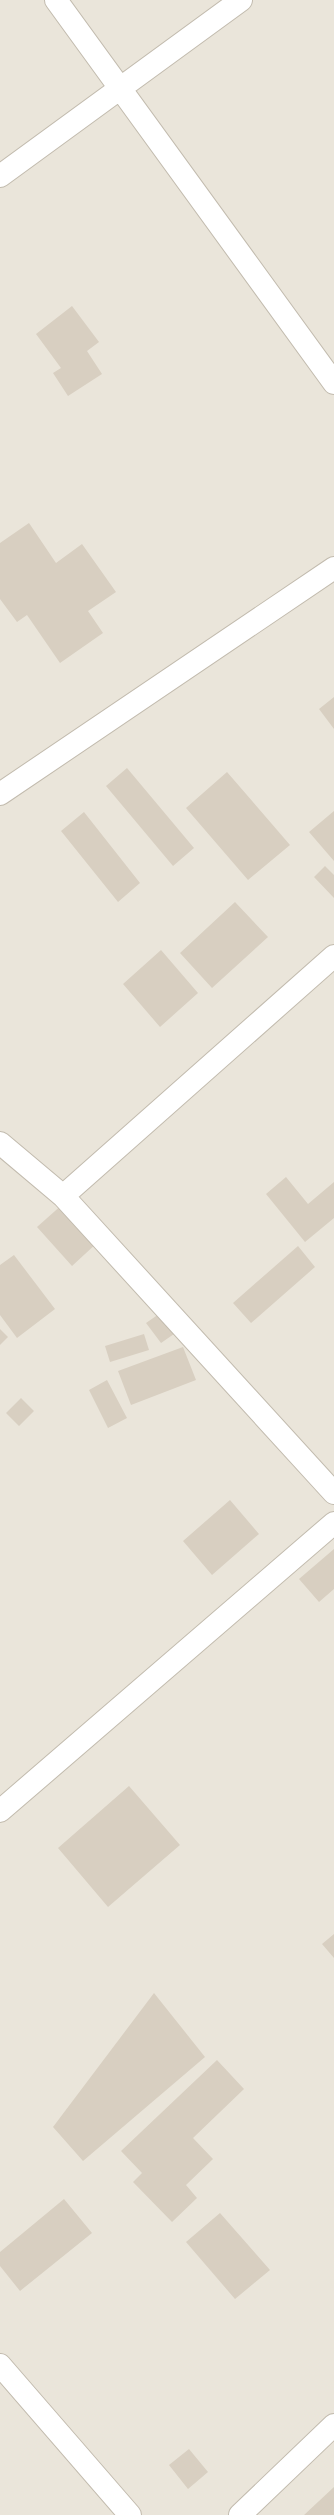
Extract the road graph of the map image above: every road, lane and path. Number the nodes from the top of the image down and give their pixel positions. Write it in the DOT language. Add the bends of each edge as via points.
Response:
graph roads {
  1 [pos="56,0"];
  2 [pos="241,0"];
  3 [pos="120,89"];
  4 [pos="0,176"];
  5 [pos="334,383"];
  6 [pos="334,568"];
  7 [pos="0,794"];
  8 [pos="334,956"];
  9 [pos="0,1143"];
  10 [pos="63,1196"];
  11 [pos="334,1493"];
  12 [pos="334,1523"];
  13 [pos="0,1811"];
  14 [pos="0,2365"];
  15 [pos="334,2425"];
  16 [pos="130,2515"];
  17 [pos="240,2515"];
  1 -- 3 [label="street"];
  2 -- 3 [label="street"];
  3 -- 4 [label="street"];
  3 -- 5 [label="street"];
  6 -- 7 [label="street"];
  8 -- 10 [label="street"];
  9 -- 10 [label="street"];
  10 -- 11 [label="street"];
  12 -- 13 [label="street"];
  14 -- 16 [label="street"];
  15 -- 17 [label="street"];
}
